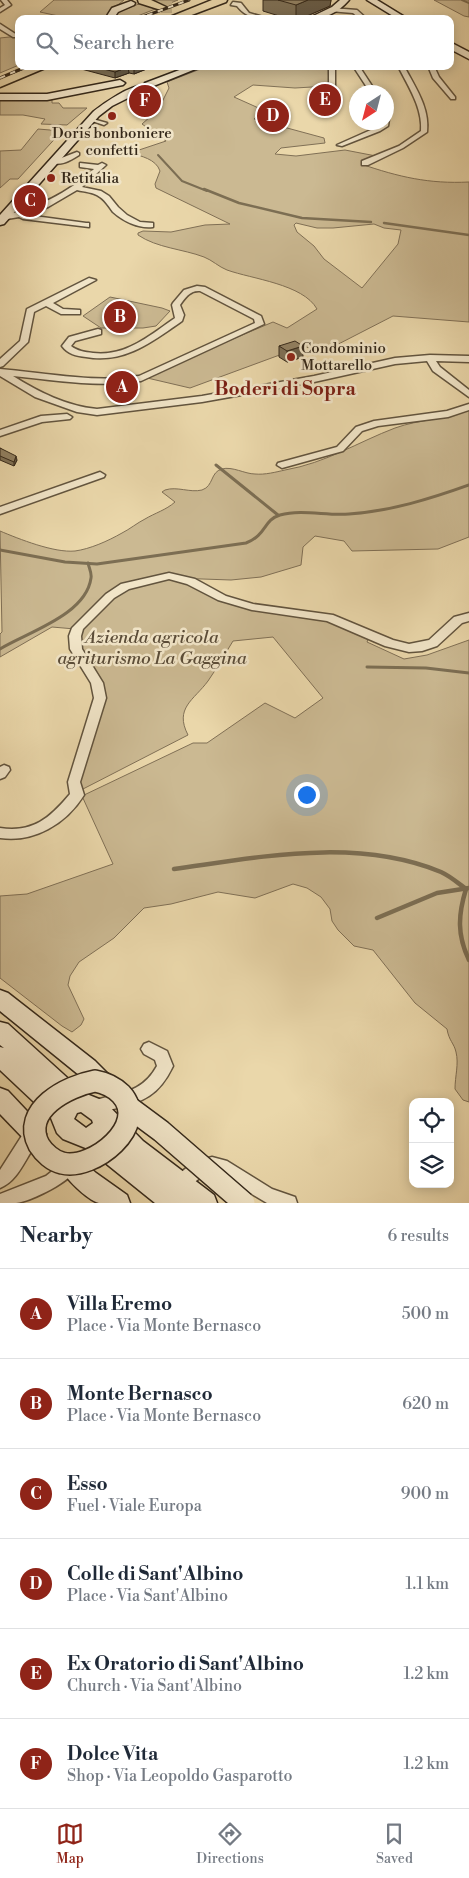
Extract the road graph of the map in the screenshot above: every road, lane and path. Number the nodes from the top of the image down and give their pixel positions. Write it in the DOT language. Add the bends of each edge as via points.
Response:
graph roads {
  1 [pos="4,0"];
  2 [pos="213,0"];
  3 [pos="222,0"];
  4 [pos="345,0"];
  5 [pos="371,0"];
  6 [pos="144,1"];
  7 [pos="119,3"];
  8 [pos="233,4"];
  9 [pos="0,10"];
  10 [pos="331,10"];
  11 [pos="168,11"];
  12 [pos="110,15"];
  13 [pos="249,15"];
  14 [pos="320,15"];
  15 [pos="360,15"];
  16 [pos="397,15"];
  17 [pos="0,26"];
  18 [pos="15,36"];
  19 [pos="454,47"];
  20 [pos="469,56"];
  21 [pos="34,70"];
  22 [pos="177,70"];
  23 [pos="184,70"];
  24 [pos="332,70"];
  25 [pos="359,70"];
  26 [pos="403,70"];
  27 [pos="433,70"];
  28 [pos="0,83"];
  29 [pos="133,84"];
  30 [pos="368,85"];
  31 [pos="2,98"];
  32 [pos="453,98"];
  33 [pos="332,105"];
  34 [pos="91,119"];
  35 [pos="104,123"];
  36 [pos="378,130"];
  37 [pos="340,145"];
  38 [pos="77,154"];
  39 [pos="55,162"];
  40 [pos="365,163"];
  41 [pos="83,164"];
  42 [pos="78,188"];
  43 [pos="1,217"];
  44 [pos="86,225"];
  45 [pos="150,225"];
  46 [pos="92,280"];
  47 [pos="45,302"];
  48 [pos="77,312"];
  49 [pos="98,332"];
  50 [pos="430,358"];
  51 [pos="469,359"];
  52 [pos="0,364"];
  53 [pos="0,372"];
  54 [pos="469,394"];
  55 [pos="469,407"];
  56 [pos="67,417"];
  57 [pos="0,432"];
  58 [pos="282,465"];
  59 [pos="100,475"];
  60 [pos="0,511"];
  61 [pos="469,616"];
  62 [pos="0,833"];
  63 [pos="7,1004"];
  64 [pos="0,1031"];
  65 [pos="149,1048"];
  66 [pos="0,1056"];
  67 [pos="101,1082"];
  68 [pos="0,1098"];
  69 [pos="130,1108"];
  70 [pos="94,1109"];
  71 [pos="62,1117"];
  72 [pos="24,1139"];
  73 [pos="88,1139"];
  74 [pos="72,1174"];
  75 [pos="0,1180"];
  76 [pos="177,1193"];
  77 [pos="0,1202"];
  78 [pos="118,1203"];
  79 [pos="205,1203"];
  80 [pos="244,1203"];
  81 [pos="289,1203"];
  1 -- 9 [label="street" via="8,5"];
  2 -- 11 [label="highway"];
  3 -- 11 [label="highway"];
  4 -- 10 [label="street"];
  5 -- 16 [label="street"];
  6 -- 7 [label="street"];
  6 -- 11 [label="highway"];
  7 -- 12 [label="street"];
  8 -- 13 [label="street" via="239,4"];
  10 -- 14 [label="street"];
  10 -- 15 [label="street" via="355,11"];
  17 -- 18 [label="street"];
  19 -- 20 [label="street"];
  21 -- 28 [label="highway"];
  22 -- 29 [label="street"];
  23 -- 29 [label="street"];
  24 -- 33 [label="street"];
  25 -- 30 [label="street"];
  26 -- 40 [label="street" via="422,110 426,126 424,132"];
  27 -- 32 [label="street"];
  29 -- 31 [label="street" via="39,98"];
  29 -- 34 [label="street"];
  29 -- 43 [label="street" via="88,113"];
  34 -- 35 [label="street"];
  34 -- 39 [label="street"];
  36 -- 37 [label="street"];
  38 -- 39 [label="street"];
  39 -- 43 [label="street"];
  41 -- 42 [label="street" via="100,166"];
  42 -- 43 [label="street" via="39,209"];
  42 -- 45 [label="street" via="99,192 128,219"];
  43 -- 44 [label="street" via="34,217"];
  46 -- 47 [label="street"];
  47 -- 48 [label="street" via="61,311"];
  47 -- 52 [label="street" via="30,311 24,342"];
  49 -- 53 [label="street" via="72,338 66,346 68,350 93,356 114,356 132,351 179,318 176,304 194,288 258,318 260,324 141,378 124,382 92,382"];
  50 -- 51 [label="street"];
  50 -- 53 [label="street" via="396,360 202,399 102,412 80,410 38,395"];
  50 -- 54 [label="street" via="436,369"];
  55 -- 58 [label="street" via="448,414 377,423 360,429 340,449"];
  56 -- 57 [label="street" via="41,419"];
  59 -- 60 [label="street"];
  61 -- 62 [label="street" via="458,620 433,642 409,648 329,618 252,607 222,598 184,579 169,576 125,586 110,596 78,628 75,636 76,648 97,683 100,698 74,782 77,795 58,817 40,829 17,835"];
  63 -- 67 [label="street"];
  64 -- 70 [label="street" via="60,1086"];
  65 -- 70 [label="street" via="162,1056 165,1066 154,1083 132,1099"];
  66 -- 71 [label="street"];
  67 -- 69 [label="street, bridge" via="116,1089"];
  67 -- 72 [label="street, bridge" via="80,1084 57,1096 39,1115"];
  68 -- 72 [label="street"];
  69 -- 74 [label="street, bridge" via="126,1125 111,1145"];
  69 -- 80 [label="street, bridge"];
  70 -- 71 [label="street" via="69,1106"];
  70 -- 73 [label="street" via="104,1125 101,1131"];
  70 -- 76 [label="street"];
  71 -- 73 [label="street" via="74,1134"];
  72 -- 74 [label="street, bridge"];
  72 -- 75 [label="street" via="7,1175"];
  73 -- 76 [label="street"];
  74 -- 77 [label="street"];
  74 -- 78 [label="street"];
  76 -- 79 [label="street"];
  76 -- 81 [label="street" via="200,1168 212,1164 221,1166 267,1195"];
}
